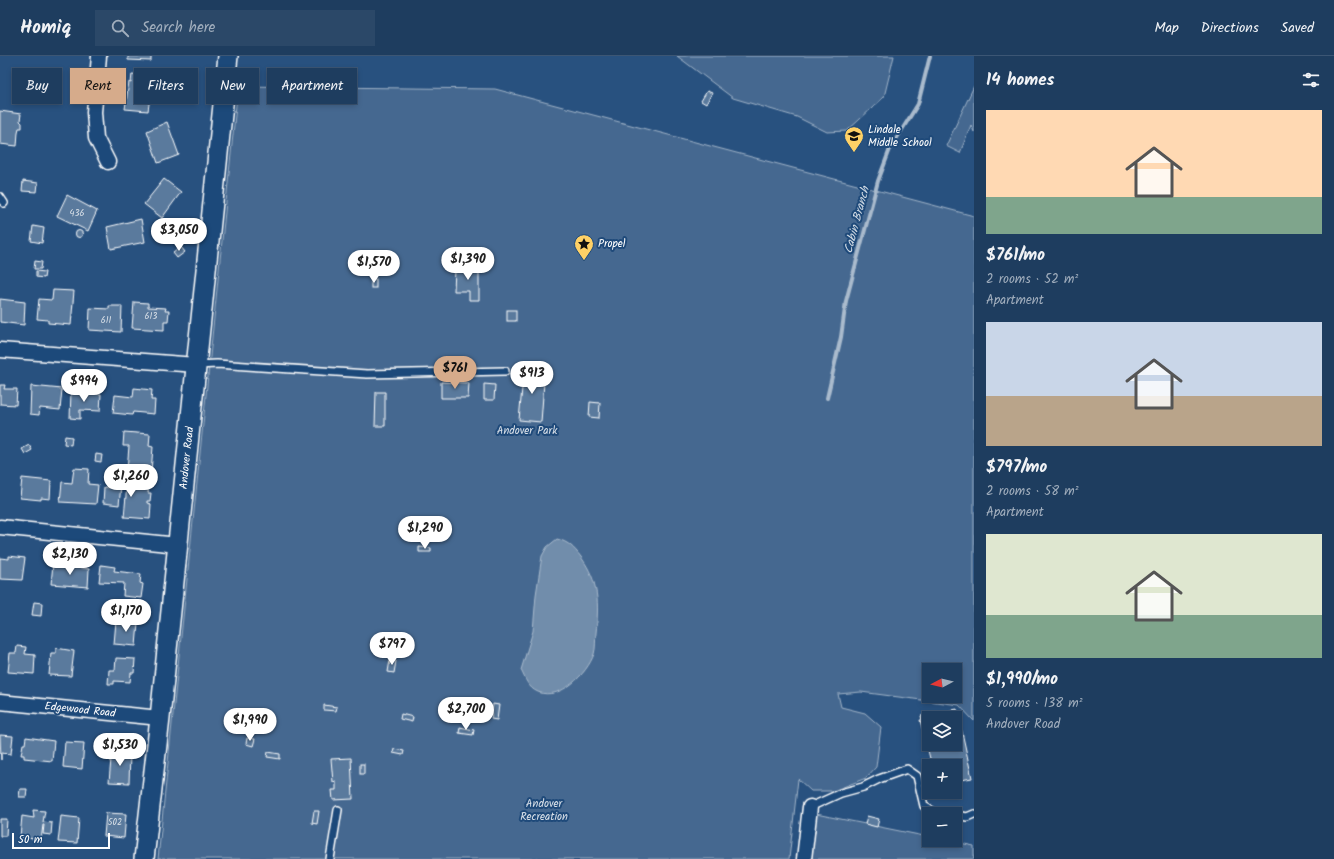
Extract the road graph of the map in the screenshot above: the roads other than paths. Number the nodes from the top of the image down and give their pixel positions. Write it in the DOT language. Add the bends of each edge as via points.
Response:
graph roads {
  1 [pos="99,56"];
  2 [pos="228,56"];
  3 [pos="227,68"];
  4 [pos="224,104"];
  5 [pos="108,162"];
  6 [pos="0,350"];
  7 [pos="196,365"];
  8 [pos="505,370"];
  9 [pos="0,527"];
  10 [pos="178,545"];
  11 [pos="0,702"];
  12 [pos="160,718"];
  13 [pos="810,807"];
  14 [pos="926,807"];
  15 [pos="338,810"];
  16 [pos="974,814"];
  17 [pos="962,816"];
  18 [pos="144,859"];
  19 [pos="330,859"];
  20 [pos="804,859"];
  1 -- 5 [label="street" via="94,112 96,138"];
  2 -- 3 [label="street, Andover Road"];
  4 -- 7 [label="street, Andover Road"];
  6 -- 7 [label="street"];
  7 -- 8 [label="lane" via="217,364 367,374"];
  7 -- 10 [label="street, Andover Road"];
  9 -- 10 [label="street"];
  10 -- 12 [label="street, Andover Road"];
  11 -- 12 [label="street, Edgewood Road"];
  12 -- 18 [label="street, Andover Road"];
  13 -- 14 [label="lane" via="907,769 918,776"];
  13 -- 20 [label="street"];
  15 -- 19 [label="lane"];
  16 -- 17 [label="lane"];
}
